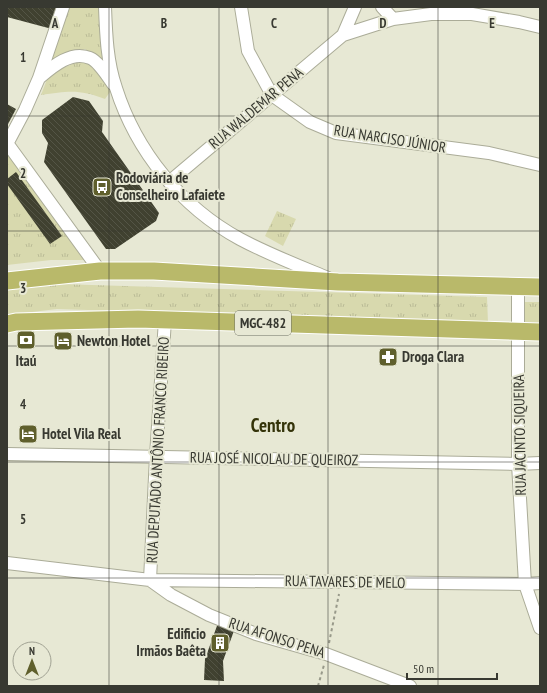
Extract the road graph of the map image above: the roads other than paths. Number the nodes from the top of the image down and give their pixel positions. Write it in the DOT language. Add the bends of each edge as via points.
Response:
graph roads {
  1 [pos="63,7"];
  2 [pos="105,7"];
  3 [pos="241,7"];
  4 [pos="354,7"];
  5 [pos="382,7"];
  6 [pos="473,10"];
  7 [pos="393,19"];
  8 [pos="540,28"];
  9 [pos="343,35"];
  10 [pos="39,78"];
  11 [pos="115,86"];
  12 [pos="272,95"];
  13 [pos="7,144"];
  14 [pos="540,165"];
  15 [pos="169,182"];
  16 [pos="100,271"];
  17 [pos="7,281"];
  18 [pos="338,282"];
  19 [pos="518,286"];
  20 [pos="540,288"];
  21 [pos="165,320"];
  22 [pos="7,324"];
  23 [pos="519,332"];
  24 [pos="540,332"];
  25 [pos="7,454"];
  26 [pos="156,456"];
  27 [pos="540,463"];
  28 [pos="518,464"];
  29 [pos="7,563"];
  30 [pos="150,580"];
  31 [pos="540,583"];
  32 [pos="525,584"];
  33 [pos="540,628"];
  34 [pos="410,686"];
  1 -- 10 [label="street"];
  2 -- 11 [label="street" via="109,60"];
  3 -- 12 [label="street, RUA NARCISO JÚNIOR" via="248,51"];
  4 -- 9 [label="street"];
  5 -- 7 [label="street"];
  6 -- 7 [label="street"];
  6 -- 8 [label="street"];
  7 -- 9 [label="street"];
  9 -- 12 [label="street, RUA WALDEMAR PENA"];
  10 -- 11 [label="street" via="59,62 79,56 90,58"];
  10 -- 13 [label="street"];
  11 -- 15 [label="street" via="126,117 144,150"];
  12 -- 14 [label="street, RUA NARCISO JÚNIOR" via="310,122 336,133 489,153"];
  12 -- 15 [label="street, RUA WALDEMAR PENA"];
  13 -- 16 [label="street"];
  15 -- 18 [label="street" via="205,216 239,238"];
  16 -- 17 [label="highway"];
  16 -- 18 [label="highway" via="154,271"];
  18 -- 19 [label="highway"];
  19 -- 20 [label="highway"];
  19 -- 23 [label="street, RUA JACINTO SIQUEIRA"];
  21 -- 22 [label="highway, MGC-482" via="85,319"];
  21 -- 23 [label="highway, MGC-482"];
  21 -- 26 [label="street, RUA DEPUTADO ANTÔNIO FRANCO RIBEIRO"];
  23 -- 24 [label="highway, MGC-482"];
  23 -- 28 [label="street, RUA JACINTO SIQUEIRA"];
  25 -- 26 [label="street, RUA JOSÉ NICOLAU DE QUEIROZ"];
  26 -- 28 [label="street, RUA JOSÉ NICOLAU DE QUEIROZ"];
  26 -- 30 [label="street, RUA DEPUTADO ANTÔNIO FRANCO RIBEIRO"];
  27 -- 28 [label="street, RUA JOSÉ NICOLAU DE QUEIROZ"];
  28 -- 32 [label="street, RUA JACINTO SIQUEIRA"];
  29 -- 30 [label="street, RUA TAVARES DE MELO"];
  30 -- 32 [label="street, RUA TAVARES DE MELO"];
  30 -- 34 [label="street, RUA AFONSO PENA" via="171,595 209,615 256,634 326,654"];
  31 -- 32 [label="street, RUA TAVARES DE MELO"];
  32 -- 33 [label="street, RUA JACINTO SIQUEIRA"];
}
